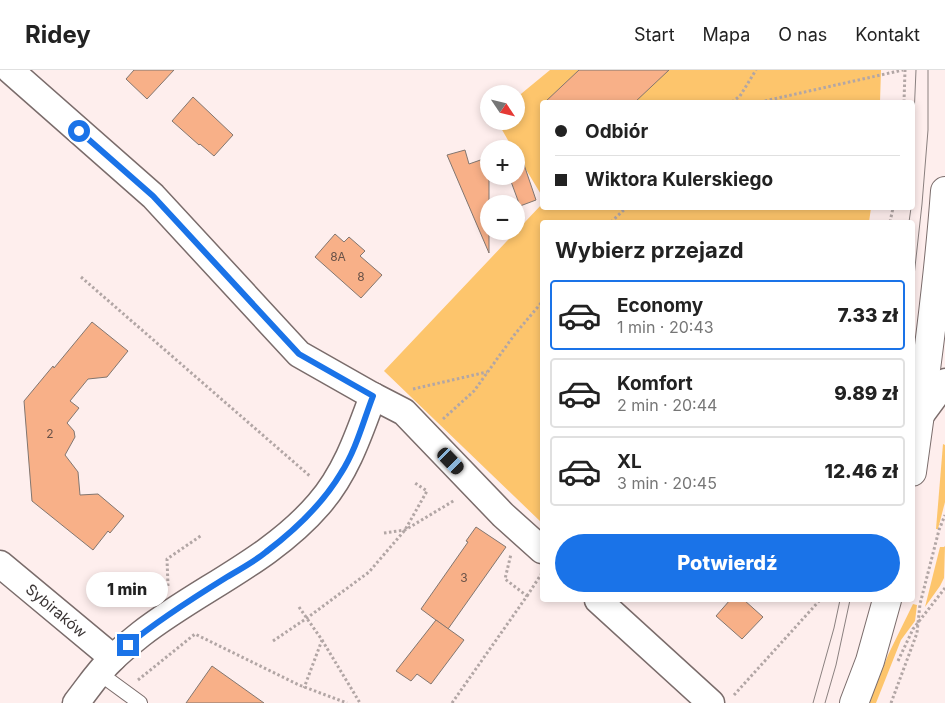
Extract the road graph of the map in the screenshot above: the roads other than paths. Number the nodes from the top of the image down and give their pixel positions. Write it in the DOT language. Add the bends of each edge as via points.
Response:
graph roads {
  1 [pos="10,70"];
  2 [pos="945,191"];
  3 [pos="942,287"];
  4 [pos="945,382"];
  5 [pos="373,396"];
  6 [pos="920,416"];
  7 [pos="915,451"];
  8 [pos="540,548"];
  9 [pos="0,564"];
  10 [pos="600,602"];
  11 [pos="886,602"];
  12 [pos="106,665"];
  13 [pos="721,701"];
  14 [pos="76,703"];
  15 [pos="140,703"];
  16 [pos="854,703"];
  1 -- 5 [label="street" via="153,196 299,354"];
  2 -- 3 [label="street"];
  3 -- 6 [label="street"];
  4 -- 6 [label="street"];
  5 -- 8 [label="street" via="404,412 503,515"];
  5 -- 12 [label="street" via="342,472 319,504 264,554 142,633"];
  6 -- 7 [label="street"];
  9 -- 12 [label="street, Sybiraków"];
  10 -- 13 [label="street"];
  11 -- 16 [label="street"];
  12 -- 14 [label="street"];
  12 -- 15 [label="lane" via="124,692"];
}
